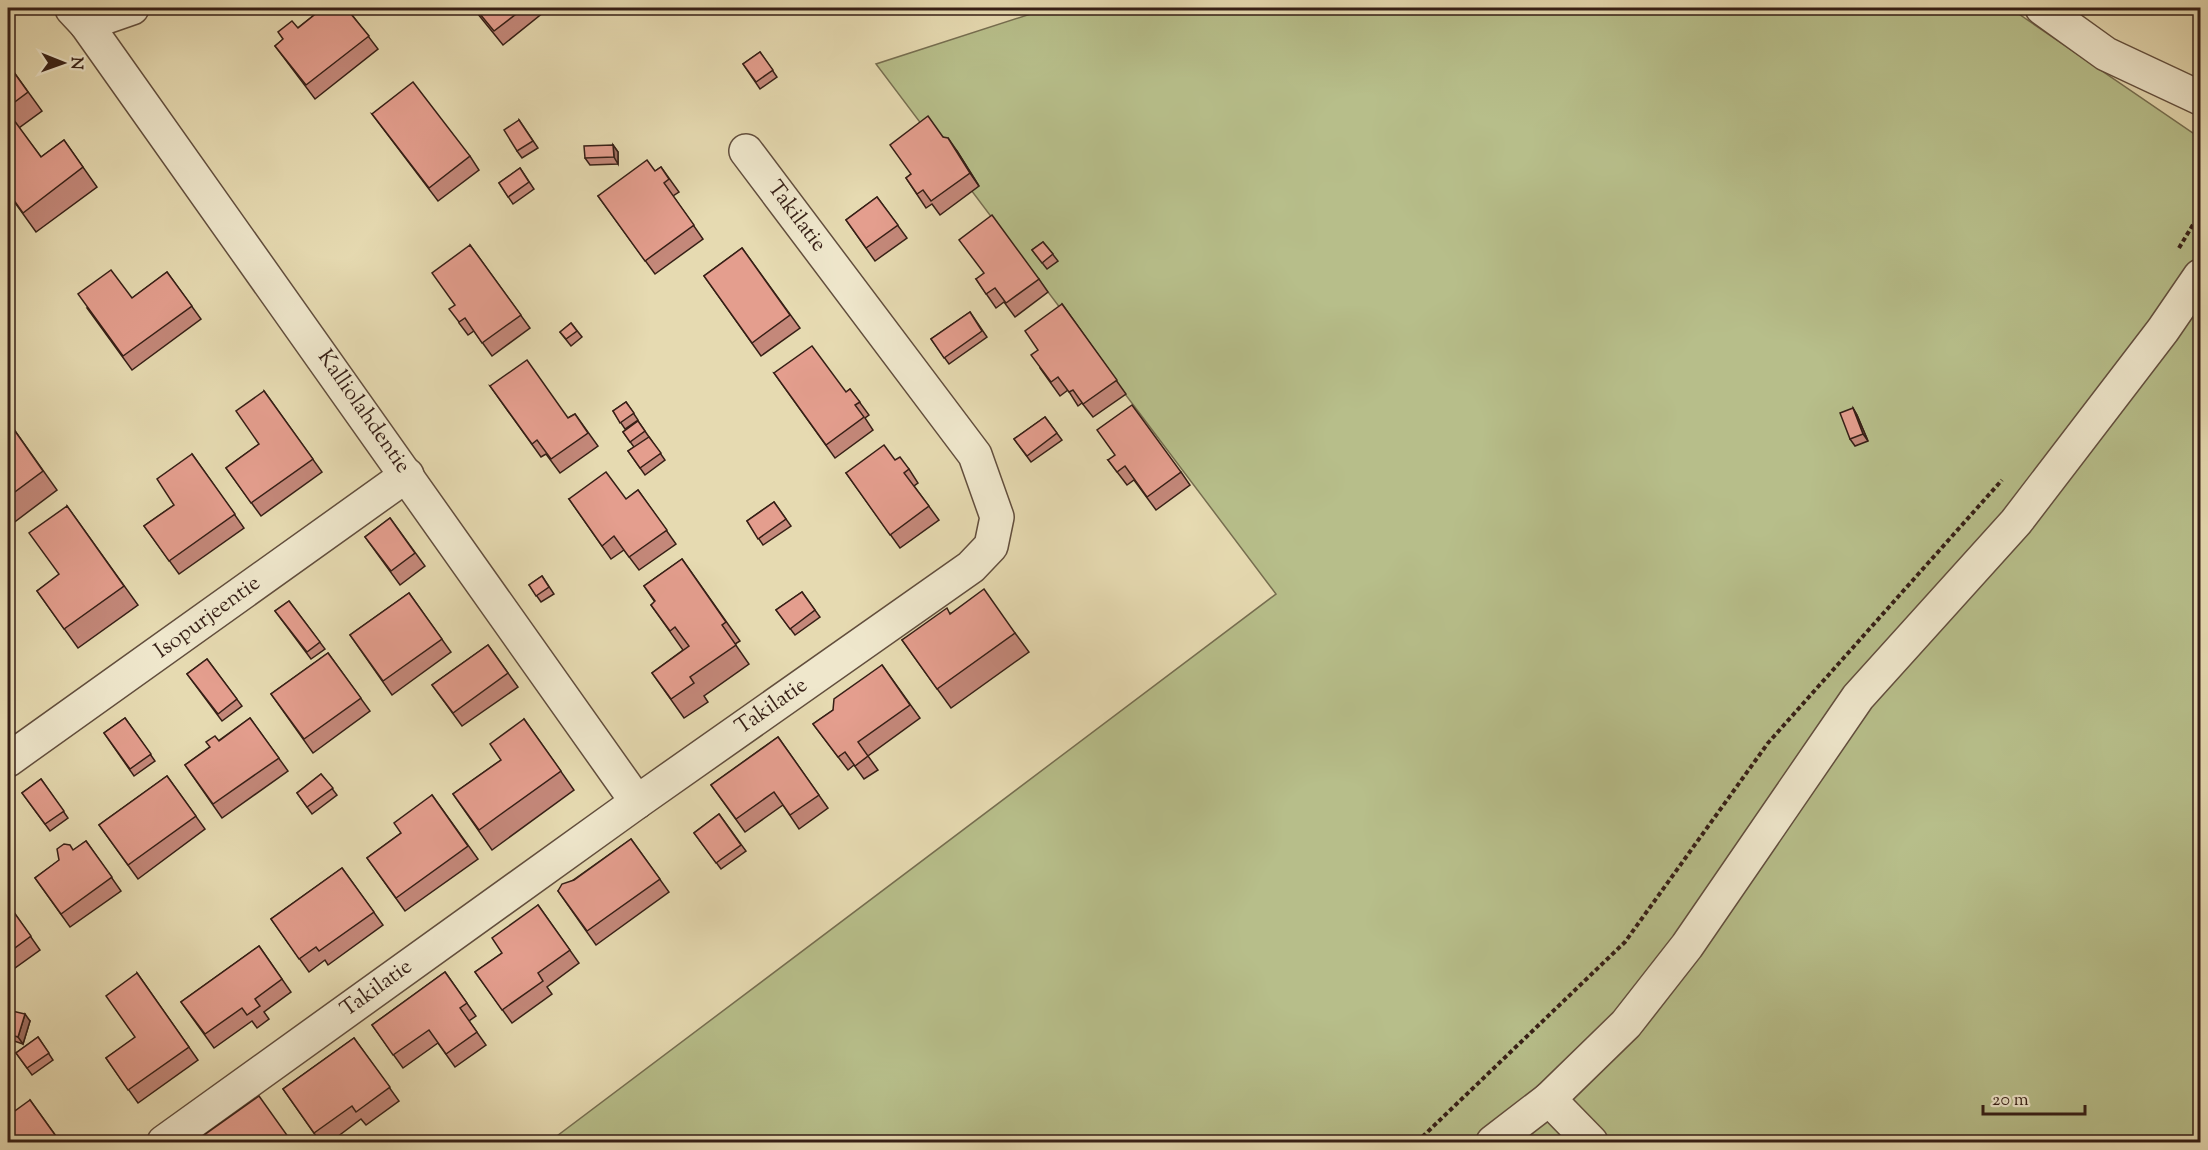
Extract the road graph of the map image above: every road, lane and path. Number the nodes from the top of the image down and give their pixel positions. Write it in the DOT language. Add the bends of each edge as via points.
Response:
graph roads {
  1 [pos="132,8"];
  2 [pos="2042,8"];
  3 [pos="79,16"];
  4 [pos="2200,98"];
  5 [pos="746,151"];
  6 [pos="2200,276"];
  7 [pos="407,475"];
  8 [pos="12,746"];
  9 [pos="637,802"];
  10 [pos="1549,1099"];
  11 [pos="164,1143"];
  12 [pos="1493,1143"];
  13 [pos="1591,1143"];
  1 -- 3 [label="street"];
  2 -- 4 [label="street" via="2106,54"];
  3 -- 7 [label="street, Kalliolahdentie"];
  5 -- 9 [label="street, Takilatie" via="975,455 997,517 991,546 971,567"];
  6 -- 10 [label="street" via="2016,522 1858,697 1687,946 1626,1024"];
  7 -- 8 [label="street, Isopurjeentie"];
  7 -- 9 [label="street, Kalliolahdentie"];
  9 -- 11 [label="street, Takilatie"];
  10 -- 12 [label="street"];
  10 -- 13 [label="street"];
}
